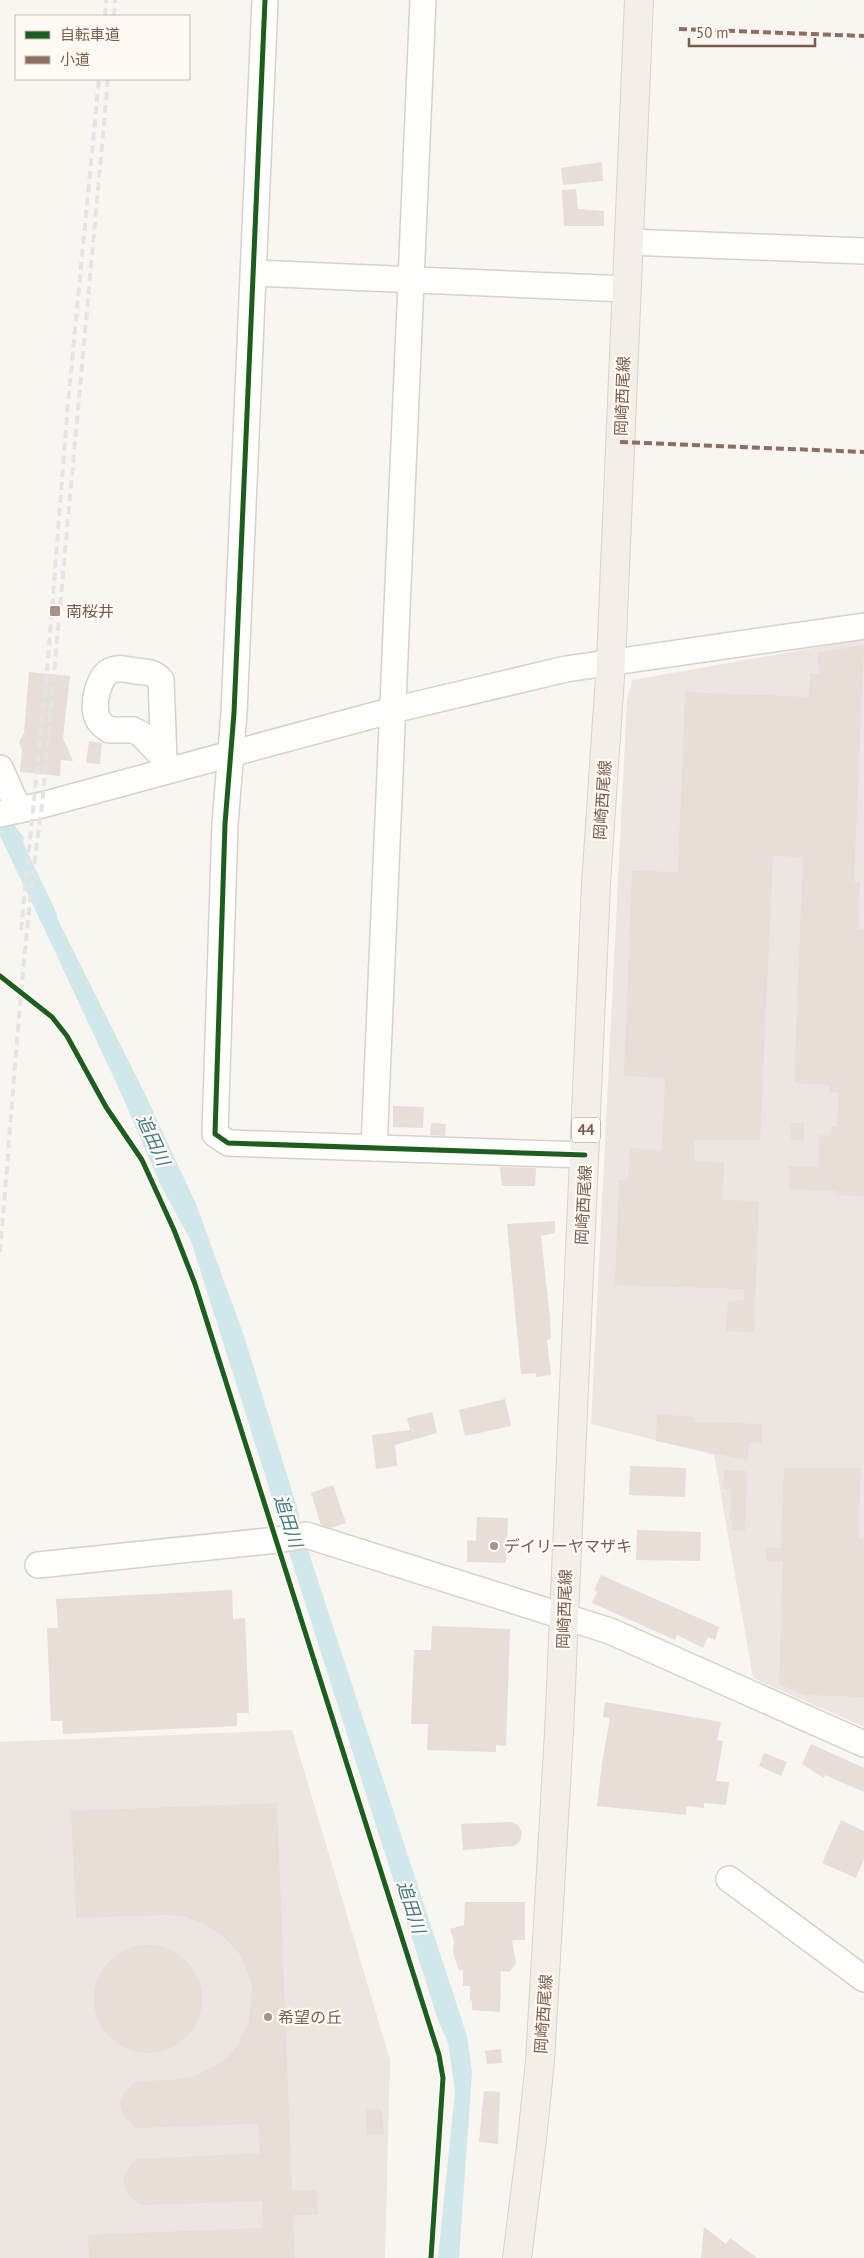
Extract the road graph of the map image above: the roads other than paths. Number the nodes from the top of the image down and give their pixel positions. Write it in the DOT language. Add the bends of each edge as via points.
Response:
graph roads {
  1 [pos="264,0"];
  2 [pos="423,0"];
  3 [pos="639,0"];
  4 [pos="629,242"];
  5 [pos="864,251"];
  6 [pos="254,273"];
  7 [pos="412,281"];
  8 [pos="626,289"];
  9 [pos="864,626"];
  10 [pos="611,662"];
  11 [pos="393,710"];
  12 [pos="229,753"];
  13 [pos="0,768"];
  14 [pos="10,812"];
  15 [pos="374,1148"];
  16 [pos="585,1155"];
  17 [pos="38,1565"];
  18 [pos="564,1616"];
  19 [pos="864,1744"];
  20 [pos="729,1879"];
  21 [pos="864,1980"];
  22 [pos="517,2258"];
  1 -- 6 [label="street"];
  2 -- 7 [label="street"];
  3 -- 4 [label="main road, 岡崎西尾線 / 44"];
  4 -- 5 [label="street"];
  4 -- 8 [label="main road, 岡崎西尾線 / 44"];
  6 -- 7 [label="street"];
  6 -- 12 [label="street" via="234,713"];
  7 -- 8 [label="street"];
  7 -- 11 [label="street"];
  8 -- 10 [label="main road, 岡崎西尾線 / 44"];
  9 -- 10 [label="street"];
  10 -- 11 [label="street" via="566,669"];
  10 -- 16 [label="main road, 岡崎西尾線 / 44" via="596,884"];
  11 -- 12 [label="street"];
  11 -- 15 [label="street"];
  12 -- 14 [label="street" via="165,764"];
  12 -- 15 [label="street" via="215,1134 228,1143"];
  13 -- 14 [label="street"];
  15 -- 16 [label="street"];
  16 -- 18 [label="main road, 岡崎西尾線 / 44"];
  17 -- 18 [label="street" via="306,1535"];
  18 -- 19 [label="street" via="610,1631"];
  18 -- 22 [label="main road, 岡崎西尾線 / 44" via="540,2052"];
  20 -- 21 [label="street"];
}
